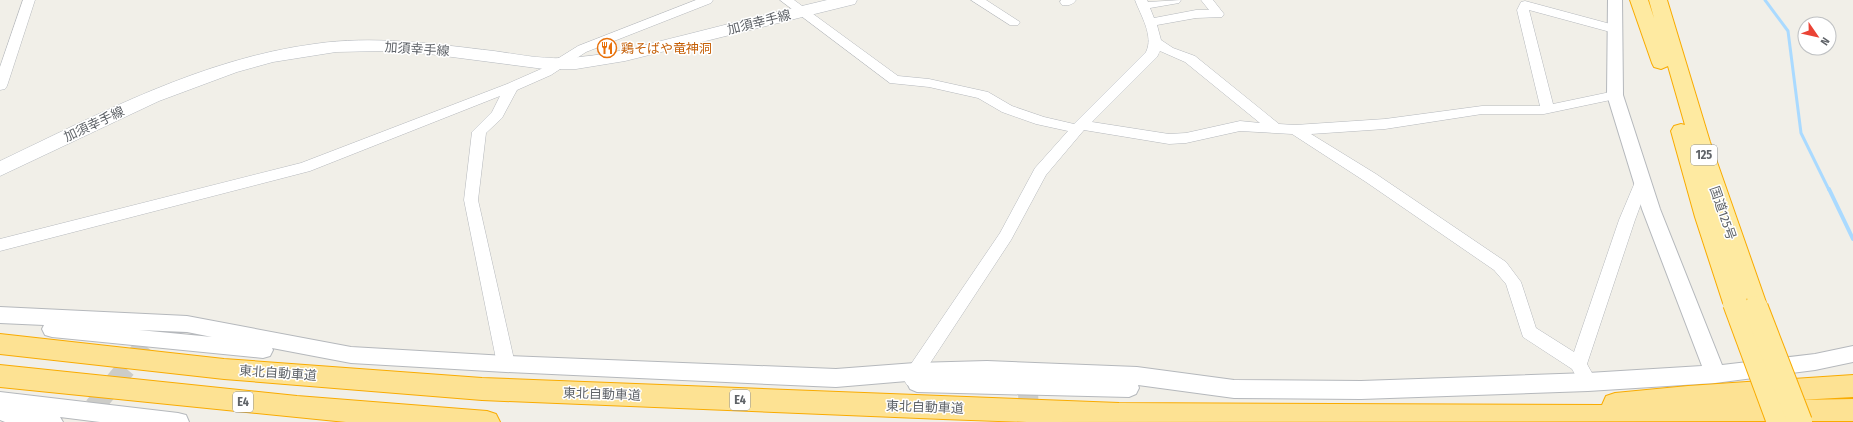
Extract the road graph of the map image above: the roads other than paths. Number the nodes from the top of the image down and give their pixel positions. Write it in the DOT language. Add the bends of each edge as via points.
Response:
graph roads {
  1 [pos="29,0"];
  2 [pos="707,0"];
  3 [pos="786,0"];
  4 [pos="849,0"];
  5 [pos="977,0"];
  6 [pos="1175,0"];
  7 [pos="1207,0"];
  8 [pos="1615,0"];
  9 [pos="1639,0"];
  10 [pos="1658,0"];
  11 [pos="1143,3"];
  12 [pos="1522,3"];
  13 [pos="800,11"];
  14 [pos="1014,22"];
  15 [pos="1150,22"];
  16 [pos="1614,29"];
  17 [pos="1156,42"];
  18 [pos="557,64"];
  19 [pos="0,86"];
  20 [pos="512,87"];
  21 [pos="1614,95"];
  22 [pos="1548,109"];
  23 [pos="1080,127"];
  24 [pos="1275,128"];
  25 [pos="1295,130"];
  26 [pos="0,169"];
  27 [pos="1642,182"];
  28 [pos="0,245"];
  29 [pos="1745,306"];
  30 [pos="0,315"];
  31 [pos="0,320"];
  32 [pos="0,344"];
  33 [pos="1853,354"];
  34 [pos="351,355"];
  35 [pos="506,364"];
  36 [pos="1578,364"];
  37 [pos="1715,374"];
  38 [pos="0,376"];
  39 [pos="914,377"];
  40 [pos="1588,382"];
  41 [pos="1853,386"];
  42 [pos="1234,389"];
  43 [pos="0,401"];
  44 [pos="1853,410"];
  45 [pos="0,412"];
  46 [pos="1483,416"];
  47 [pos="52,422"];
  48 [pos="178,422"];
  49 [pos="488,422"];
  50 [pos="1779,422"];
  51 [pos="1800,422"];
  1 -- 19 [label="street"];
  2 -- 18 [label="street" via="582,49"];
  3 -- 13 [label="street"];
  4 -- 13 [label="main road, 加須幸手線"];
  5 -- 14 [label="street"];
  6 -- 11 [label="street"];
  7 -- 15 [label="street" via="1218,14 1196,14"];
  8 -- 16 [label="street"];
  9 -- 29 [label="highway, 国道125号 / 125" via="1655,42 1706,217"];
  10 -- 29 [label="highway, 国道125号 / 125"];
  11 -- 15 [label="street"];
  12 -- 16 [label="street"];
  12 -- 22 [label="street"];
  13 -- 18 [label="main road, 加須幸手線" via="644,51 590,62"];
  13 -- 23 [label="street" via="895,80 929,83 967,91 1041,121"];
  15 -- 17 [label="street"];
  16 -- 21 [label="street"];
  17 -- 23 [label="street" via="1152,54"];
  17 -- 24 [label="street" via="1168,51 1190,59"];
  18 -- 20 [label="street" via="546,72"];
  18 -- 26 [label="main road, 加須幸手線" via="405,46 313,49 252,61 199,78 148,99"];
  20 -- 28 [label="street" via="305,168 97,218"];
  20 -- 35 [label="street" via="497,115 479,132 471,200"];
  21 -- 22 [label="street"];
  21 -- 27 [label="street"];
  22 -- 25 [label="street" via="1482,110 1385,124"];
  23 -- 24 [label="street" via="1169,139 1186,138 1240,126"];
  23 -- 39 [label="street" via="1040,172 1006,236"];
  24 -- 25 [label="street"];
  25 -- 36 [label="street" via="1371,178 1500,266 1513,282 1529,332"];
  27 -- 36 [label="street"];
  27 -- 37 [label="street"];
  29 -- 50 [label="highway, 国道125号 / 125, bridge"];
  29 -- 51 [label="highway, 国道125号 / 125, bridge"];
  30 -- 34 [label="street" via="187,324"];
  31 -- 34 [label="street" via="34,327 149,341"];
  32 -- 46 [label="highway, 東北自動車道 / E4" via="224,369 490,389 1119,414"];
  33 -- 37 [label="street" via="1814,362"];
  34 -- 35 [label="street"];
  35 -- 39 [label="street" via="836,378"];
  36 -- 40 [label="street"];
  37 -- 40 [label="street"];
  38 -- 49 [label="highway, E4" via="297,408"];
  39 -- 42 [label="street" via="1028,390"];
  39 -- 42 [label="street" via="987,370 1123,376"];
  40 -- 42 [label="street" via="1361,390"];
  41 -- 46 [label="highway" via="1688,397"];
  43 -- 48 [label="street"];
  44 -- 46 [label="highway, 東北自動車道 / E4" via="1641,416"];
  45 -- 47 [label="street"];
}
